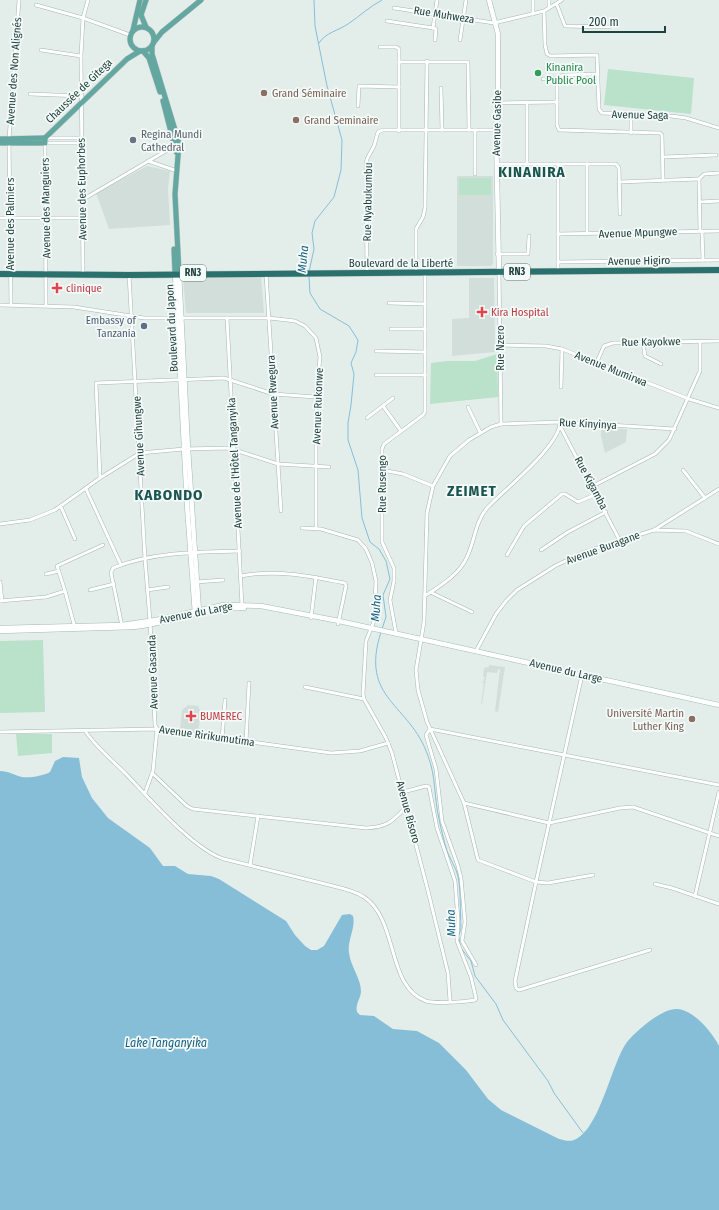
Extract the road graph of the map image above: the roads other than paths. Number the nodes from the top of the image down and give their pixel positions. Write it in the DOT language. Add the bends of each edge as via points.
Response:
graph roads {
  1 [pos="19,0"];
  2 [pos="88,0"];
  3 [pos="140,0"];
  4 [pos="146,0"];
  5 [pos="201,0"];
  6 [pos="437,0"];
  7 [pos="466,0"];
  8 [pos="489,0"];
  9 [pos="533,0"];
  10 [pos="549,0"];
  11 [pos="562,0"];
  12 [pos="36,4"];
  13 [pos="557,5"];
  14 [pos="394,8"];
  15 [pos="550,8"];
  16 [pos="544,11"];
  17 [pos="435,14"];
  18 [pos="533,14"];
  19 [pos="83,18"];
  20 [pos="464,18"];
  21 [pos="387,21"];
  22 [pos="494,23"];
  23 [pos="146,27"];
  24 [pos="609,27"];
  25 [pos="433,28"];
  26 [pos="152,32"];
  27 [pos="162,32"];
  28 [pos="131,33"];
  29 [pos="435,40"];
  30 [pos="460,40"];
  31 [pos="152,44"];
  32 [pos="131,45"];
  33 [pos="380,47"];
  34 [pos="41,50"];
  35 [pos="142,51"];
  36 [pos="81,56"];
  37 [pos="127,59"];
  38 [pos="427,61"];
  39 [pos="399,62"];
  40 [pos="598,73"];
  41 [pos="557,78"];
  42 [pos="543,79"];
  43 [pos="399,87"];
  44 [pos="441,88"];
  45 [pos="162,91"];
  46 [pos="30,94"];
  47 [pos="82,96"];
  48 [pos="557,102"];
  49 [pos="81,103"];
  50 [pos="498,103"];
  51 [pos="527,103"];
  52 [pos="358,106"];
  53 [pos="631,115"];
  54 [pos="719,128"];
  55 [pos="427,130"];
  56 [pos="442,130"];
  57 [pos="468,130"];
  58 [pos="475,130"];
  59 [pos="496,130"];
  60 [pos="399,131"];
  61 [pos="631,133"];
  62 [pos="81,138"];
  63 [pos="0,139"];
  64 [pos="45,140"];
  65 [pos="10,141"];
  66 [pos="0,143"];
  67 [pos="82,143"];
  68 [pos="177,144"];
  69 [pos="716,155"];
  70 [pos="663,157"];
  71 [pos="148,161"];
  72 [pos="497,164"];
  73 [pos="527,164"];
  74 [pos="558,164"];
  75 [pos="587,164"];
  76 [pos="176,171"];
  77 [pos="719,173"];
  78 [pos="475,174"];
  79 [pos="699,179"];
  80 [pos="663,180"];
  81 [pos="619,182"];
  82 [pos="82,200"];
  83 [pos="699,202"];
  84 [pos="719,202"];
  85 [pos="620,214"];
  86 [pos="0,218"];
  87 [pos="10,218"];
  88 [pos="46,218"];
  89 [pos="83,218"];
  90 [pos="701,231"];
  91 [pos="719,231"];
  92 [pos="558,234"];
  93 [pos="587,234"];
  94 [pos="529,236"];
  95 [pos="497,254"];
  96 [pos="703,260"];
  97 [pos="719,260"];
  98 [pos="558,262"];
  99 [pos="719,270"];
  100 [pos="558,271"];
  101 [pos="499,272"];
  102 [pos="11,273"];
  103 [pos="177,273"];
  104 [pos="266,273"];
  105 [pos="367,273"];
  106 [pos="416,273"];
  107 [pos="425,273"];
  108 [pos="0,274"];
  109 [pos="47,274"];
  110 [pos="83,274"];
  111 [pos="129,275"];
  112 [pos="389,303"];
  113 [pos="425,304"];
  114 [pos="0,305"];
  115 [pos="11,305"];
  116 [pos="46,305"];
  117 [pos="132,317"];
  118 [pos="179,318"];
  119 [pos="227,318"];
  120 [pos="269,318"];
  121 [pos="391,329"];
  122 [pos="425,329"];
  123 [pos="719,341"];
  124 [pos="642,342"];
  125 [pos="700,342"];
  126 [pos="500,345"];
  127 [pos="562,349"];
  128 [pos="376,351"];
  129 [pos="425,352"];
  130 [pos="596,364"];
  131 [pos="661,364"];
  132 [pos="376,375"];
  133 [pos="426,375"];
  134 [pos="182,380"];
  135 [pos="231,380"];
  136 [pos="135,381"];
  137 [pos="561,387"];
  138 [pos="273,394"];
  139 [pos="316,397"];
  140 [pos="393,398"];
  141 [pos="689,399"];
  142 [pos="383,406"];
  143 [pos="468,407"];
  144 [pos="719,408"];
  145 [pos="367,418"];
  146 [pos="501,424"];
  147 [pos="560,424"];
  148 [pos="675,429"];
  149 [pos="401,432"];
  150 [pos="480,432"];
  151 [pos="186,449"];
  152 [pos="234,449"];
  153 [pos="140,453"];
  154 [pos="278,464"];
  155 [pos="316,466"];
  156 [pos="329,467"];
  157 [pos="382,470"];
  158 [pos="683,470"];
  159 [pos="100,478"];
  160 [pos="433,486"];
  161 [pos="593,486"];
  162 [pos="86,489"];
  163 [pos="719,489"];
  164 [pos="597,494"];
  165 [pos="705,498"];
  166 [pos="61,507"];
  167 [pos="280,511"];
  168 [pos="606,512"];
  169 [pos="0,524"];
  170 [pos="302,528"];
  171 [pos="316,528"];
  172 [pos="654,530"];
  173 [pos="75,539"];
  174 [pos="620,541"];
  175 [pos="719,544"];
  176 [pos="103,545"];
  177 [pos="541,550"];
  178 [pos="240,551"];
  179 [pos="192,553"];
  180 [pos="508,555"];
  181 [pos="145,559"];
  182 [pos="121,565"];
  183 [pos="58,571"];
  184 [pos="46,574"];
  185 [pos="241,576"];
  186 [pos="316,577"];
  187 [pos="223,580"];
  188 [pos="0,582"];
  189 [pos="194,582"];
  190 [pos="114,584"];
  191 [pos="168,588"];
  192 [pos="90,590"];
  193 [pos="147,590"];
  194 [pos="65,591"];
  195 [pos="430,592"];
  196 [pos="425,596"];
  197 [pos="1,601"];
  198 [pos="242,607"];
  199 [pos="197,612"];
  200 [pos="472,612"];
  201 [pos="311,617"];
  202 [pos="338,622"];
  203 [pos="151,623"];
  204 [pos="122,626"];
  205 [pos="0,628"];
  206 [pos="75,628"];
  207 [pos="371,629"];
  208 [pos="0,632"];
  209 [pos="385,632"];
  210 [pos="396,633"];
  211 [pos="413,638"];
  212 [pos="421,639"];
  213 [pos="476,651"];
  214 [pos="582,675"];
  215 [pos="249,683"];
  216 [pos="305,687"];
  217 [pos="364,699"];
  218 [pos="226,700"];
  219 [pos="719,705"];
  220 [pos="157,729"];
  221 [pos="430,729"];
  222 [pos="0,732"];
  223 [pos="86,732"];
  224 [pos="222,739"];
  225 [pos="246,742"];
  226 [pos="388,744"];
  227 [pos="564,755"];
  228 [pos="152,773"];
  229 [pos="719,785"];
  230 [pos="403,792"];
  231 [pos="719,792"];
  232 [pos="145,793"];
  233 [pos="464,803"];
  234 [pos="406,807"];
  235 [pos="258,816"];
  236 [pos="549,823"];
  237 [pos="710,832"];
  238 [pos="719,836"];
  239 [pos="250,865"];
  240 [pos="593,875"];
  241 [pos="536,882"];
  242 [pos="655,884"];
  243 [pos="695,896"];
  244 [pos="719,904"];
  245 [pos="650,950"];
  246 [pos="476,965"];
  247 [pos="450,1001"];
  1 -- 65 [label="street, Avenue des Non Alignés"];
  2 -- 19 [label="street, Avenue des Euphorbes"];
  3 -- 28 [label="main road"];
  4 -- 23 [label="main road" via="141,15"];
  5 -- 27 [label="main road"];
  6 -- 17 [label="street"];
  7 -- 20 [label="street"];
  8 -- 22 [label="main road, Avenue Gasibe"];
  9 -- 18 [label="street"];
  10 -- 15 [label="street"];
  11 -- 13 [label="street"];
  12 -- 19 [label="street"];
  13 -- 15 [label="street"];
  13 -- 24 [label="street" via="565,26"];
  14 -- 17 [label="street, Rue Muhweza"];
  15 -- 16 [label="street"];
  16 -- 18 [label="street"];
  16 -- 40 [label="street" via="547,54 597,55"];
  17 -- 20 [label="street, Rue Muhweza"];
  17 -- 25 [label="street"];
  18 -- 22 [label="street"];
  19 -- 28 [label="street"];
  19 -- 36 [label="street, Avenue des Euphorbes"];
  20 -- 22 [label="street, Rue Muhweza"];
  20 -- 30 [label="street"];
  21 -- 25 [label="street"];
  22 -- 50 [label="main road, Avenue Gasibe" via="498,34"];
  23 -- 26 [label="main road"];
  23 -- 28 [label="main road" via="140,27"];
  25 -- 29 [label="street" via="436,30"];
  26 -- 27 [label="main road"];
  26 -- 31 [label="main road"];
  27 -- 31 [label="main road"];
  28 -- 32 [label="main road"];
  31 -- 35 [label="main road"];
  31 -- 45 [label="main road, Boulevard du Japon" via="152,54"];
  32 -- 35 [label="main road"];
  32 -- 37 [label="main road, Chaussée de Gitega"];
  33 -- 39 [label="street" via="398,47"];
  34 -- 36 [label="street"];
  35 -- 37 [label="main road, Chaussée de Gitega"];
  35 -- 45 [label="main road, Boulevard du Japon" via="149,58"];
  36 -- 47 [label="street, Avenue des Euphorbes"];
  37 -- 49 [label="main road, Chaussée de Gitega"];
  38 -- 39 [label="street"];
  38 -- 55 [label="street"];
  38 -- 57 [label="street" via="468,62"];
  39 -- 43 [label="street"];
  40 -- 41 [label="street" via="563,75"];
  40 -- 53 [label="street, Avenue Saga" via="600,112"];
  41 -- 42 [label="street"];
  41 -- 48 [label="street"];
  43 -- 52 [label="street" via="359,86"];
  43 -- 60 [label="street"];
  44 -- 56 [label="street"];
  45 -- 68 [label="main road, Boulevard du Japon"];
  46 -- 47 [label="street"];
  47 -- 49 [label="street, Avenue des Euphorbes"];
  48 -- 51 [label="street"];
  48 -- 61 [label="street" via="559,130"];
  49 -- 62 [label="street, Avenue des Euphorbes"];
  49 -- 64 [label="main road, Chaussée de Gitega"];
  50 -- 51 [label="street"];
  50 -- 59 [label="main road, Avenue Gasibe"];
  51 -- 73 [label="street"];
  53 -- 54 [label="street, Avenue Saga" via="686,118"];
  53 -- 61 [label="street"];
  55 -- 56 [label="street, Rue Nyabukumbu"];
  55 -- 60 [label="street, Rue Nyabukumbu"];
  55 -- 106 [label="street" via="425,208 416,229"];
  56 -- 57 [label="street, Rue Nyabukumbu"];
  57 -- 58 [label="street, Rue Nyabukumbu"];
  58 -- 59 [label="street, Rue Nyabukumbu"];
  58 -- 78 [label="street"];
  59 -- 72 [label="main road, Avenue Gasibe"];
  60 -- 105 [label="street, Rue Nyabukumbu" via="378,132 367,159"];
  61 -- 70 [label="street" via="660,133"];
  62 -- 64 [label="street"];
  62 -- 67 [label="street, Avenue des Euphorbes"];
  63 -- 65 [label="main road"];
  64 -- 65 [label="main road"];
  64 -- 67 [label="street"];
  64 -- 88 [label="street, Avenue des Manguiers"];
  65 -- 66 [label="main road"];
  65 -- 87 [label="street, Avenue des Palmiers"];
  67 -- 82 [label="street, Avenue des Euphorbes"];
  68 -- 71 [label="street"];
  68 -- 76 [label="main road, Boulevard du Japon"];
  69 -- 70 [label="street"];
  70 -- 80 [label="street"];
  71 -- 76 [label="street"];
  71 -- 82 [label="street"];
  72 -- 73 [label="street"];
  72 -- 95 [label="main road, Avenue Gasibe"];
  73 -- 74 [label="street"];
  74 -- 75 [label="street"];
  74 -- 92 [label="street"];
  75 -- 81 [label="street" via="616,164 619,168"];
  75 -- 93 [label="street"];
  76 -- 103 [label="main road, Boulevard du Japon" via="174,201"];
  77 -- 79 [label="street" via="704,174"];
  79 -- 80 [label="street"];
  79 -- 83 [label="street"];
  80 -- 81 [label="street"];
  81 -- 85 [label="street"];
  82 -- 89 [label="street, Avenue des Euphorbes"];
  83 -- 84 [label="street"];
  83 -- 90 [label="street"];
  86 -- 87 [label="street"];
  87 -- 88 [label="street"];
  87 -- 102 [label="street, Avenue des Palmiers"];
  88 -- 89 [label="street"];
  88 -- 109 [label="street, Avenue des Manguiers"];
  89 -- 110 [label="street, Avenue des Euphorbes"];
  90 -- 91 [label="street, Avenue Mpungwe"];
  90 -- 93 [label="street, Avenue Mpungwe"];
  90 -- 96 [label="street"];
  92 -- 93 [label="street, Avenue Mpungwe"];
  92 -- 98 [label="street"];
  94 -- 95 [label="street" via="528,254"];
  95 -- 101 [label="main road, Avenue Gasibe"];
  96 -- 97 [label="street, Avenue Higiro"];
  96 -- 98 [label="street, Avenue Higiro"];
  98 -- 100 [label="street"];
  99 -- 100 [label="highway, Boulevard de la Liberté / RN3"];
  100 -- 101 [label="highway, Boulevard de la Liberté / RN3"];
  101 -- 107 [label="highway, Boulevard de la Liberté / RN3"];
  101 -- 126 [label="street, Rue Nzero"];
  102 -- 108 [label="highway, RN3"];
  102 -- 109 [label="highway, RN3"];
  102 -- 115 [label="street, Avenue des Palmiers"];
  103 -- 104 [label="highway, Boulevard de la Liberté / RN3"];
  103 -- 111 [label="highway, Boulevard de la Liberté / RN3"];
  103 -- 118 [label="main road, Boulevard du Japon"];
  104 -- 105 [label="highway, Boulevard de la Liberté / RN3"];
  104 -- 120 [label="street, Avenue Rwegura"];
  105 -- 106 [label="highway, Boulevard de la Liberté / RN3"];
  106 -- 107 [label="highway, Boulevard de la Liberté / RN3"];
  107 -- 113 [label="street, Rue Rusengo"];
  109 -- 110 [label="highway, RN3"];
  109 -- 116 [label="street, Avenue des Manguiers"];
  110 -- 111 [label="highway, Boulevard de la Liberté / RN3"];
  111 -- 117 [label="street, Avenue Gihungwe"];
  112 -- 113 [label="street"];
  113 -- 122 [label="street, Rue Rusengo"];
  114 -- 115 [label="street, Avenue Rukonwe"];
  115 -- 116 [label="street, Avenue Rukonwe"];
  116 -- 117 [label="street, Avenue Rukonwe" via="83,308"];
  117 -- 118 [label="street, Avenue Rukonwe"];
  117 -- 136 [label="street, Avenue Gihungwe"];
  118 -- 119 [label="street, Avenue Rukonwe"];
  118 -- 134 [label="main road, Boulevard du Japon"];
  119 -- 120 [label="street, Avenue Rukonwe"];
  119 -- 135 [label="street, Avenue de l'Hôtel Tanganyika"];
  120 -- 138 [label="street, Avenue Rwegura"];
  120 -- 139 [label="street, Avenue Rukonwe" via="295,321 305,326 316,338 320,357"];
  121 -- 122 [label="street"];
  122 -- 129 [label="street, Rue Rusengo"];
  123 -- 125 [label="street, Rue Kayokwe"];
  124 -- 125 [label="street, Rue Kayokwe"];
  124 -- 130 [label="street, Rue Kayokwe" via="606,344"];
  124 -- 131 [label="street" via="645,356"];
  125 -- 141 [label="street" via="700,371"];
  126 -- 127 [label="street, Avenue Mumirwa"];
  126 -- 146 [label="street, Rue Nzero"];
  127 -- 130 [label="street, Avenue Mumirwa"];
  127 -- 137 [label="street"];
  128 -- 129 [label="street"];
  129 -- 133 [label="street, Rue Rusengo"];
  130 -- 141 [label="street, Avenue Mumirwa"];
  132 -- 133 [label="street"];
  133 -- 149 [label="street, Rue Rusengo" via="425,412"];
  134 -- 135 [label="street"];
  134 -- 136 [label="street"];
  134 -- 151 [label="main road, Boulevard du Japon"];
  135 -- 138 [label="street"];
  135 -- 152 [label="street, Avenue de l'Hôtel Tanganyika"];
  136 -- 153 [label="street, Avenue Gihungwe"];
  136 -- 159 [label="street" via="96,383"];
  138 -- 139 [label="street"];
  138 -- 154 [label="street, Avenue Rwegura"];
  139 -- 155 [label="street, Avenue Rukonwe"];
  140 -- 142 [label="street"];
  141 -- 144 [label="street, Avenue Mumirwa"];
  141 -- 148 [label="street"];
  142 -- 145 [label="street"];
  142 -- 149 [label="street"];
  143 -- 150 [label="street"];
  146 -- 147 [label="street, Rue Kinyinya"];
  146 -- 150 [label="street, Rue Kinyinya"];
  147 -- 148 [label="street, Rue Kinyinya"];
  147 -- 161 [label="street, Rue Kigamba"];
  147 -- 195 [label="street" via="540,456 483,514 463,565 454,575"];
  148 -- 161 [label="street" via="656,454"];
  149 -- 157 [label="street, Rue Rusengo" via="382,446"];
  150 -- 160 [label="street, Rue Kinyinya" via="450,456"];
  151 -- 152 [label="street"];
  151 -- 153 [label="street"];
  151 -- 179 [label="main road, Boulevard du Japon"];
  152 -- 154 [label="street"];
  152 -- 178 [label="street, Avenue de l'Hôtel Tanganyika"];
  153 -- 159 [label="street"];
  153 -- 181 [label="street, Avenue Gihungwe"];
  154 -- 155 [label="street"];
  154 -- 167 [label="street, Avenue Rwegura"];
  155 -- 156 [label="street"];
  155 -- 171 [label="street, Avenue Rukonwe"];
  157 -- 160 [label="street" via="403,474"];
  157 -- 210 [label="street, Rue Rusengo" via="382,542 394,568 390,600"];
  158 -- 165 [label="street"];
  159 -- 162 [label="street"];
  160 -- 196 [label="street, Rue Kinyinya" via="427,513"];
  161 -- 164 [label="street, Rue Kigamba"];
  162 -- 166 [label="street"];
  162 -- 182 [label="street"];
  163 -- 165 [label="street"];
  164 -- 168 [label="street, Rue Kigamba"];
  164 -- 180 [label="street" via="578,502 562,494 524,526"];
  165 -- 172 [label="street"];
  166 -- 169 [label="street" via="30,520"];
  166 -- 173 [label="street"];
  168 -- 174 [label="street, Rue Kigamba"];
  168 -- 177 [label="street"];
  170 -- 171 [label="street, Avenue Bisoro"];
  171 -- 207 [label="street, Avenue Bisoro" via="352,537 366,549 376,574 374,621"];
  172 -- 174 [label="street, Avenue Buragane"];
  172 -- 175 [label="street, Avenue Buragane" via="686,531"];
  174 -- 213 [label="street, Avenue Buragane" via="582,553 555,566 517,590 496,614"];
  176 -- 183 [label="street" via="57,566"];
  178 -- 179 [label="street"];
  178 -- 185 [label="street, Avenue de l'Hôtel Tanganyika"];
  179 -- 181 [label="street"];
  179 -- 189 [label="main road, Boulevard du Japon"];
  181 -- 182 [label="street"];
  181 -- 193 [label="street, Avenue Gihungwe"];
  182 -- 190 [label="street" via="112,571"];
  183 -- 184 [label="street"];
  183 -- 194 [label="street"];
  185 -- 186 [label="street" via="266,572"];
  185 -- 198 [label="street, Avenue de l'Hôtel Tanganyika"];
  186 -- 201 [label="street"];
  186 -- 202 [label="street" via="346,584"];
  187 -- 189 [label="street"];
  188 -- 197 [label="street"];
  189 -- 199 [label="main road, Boulevard du Japon"];
  190 -- 192 [label="street"];
  190 -- 204 [label="street"];
  191 -- 193 [label="street"];
  193 -- 203 [label="street, Avenue Gihungwe"];
  194 -- 197 [label="street" via="46,597"];
  194 -- 206 [label="street"];
  195 -- 196 [label="street"];
  195 -- 200 [label="street"];
  196 -- 212 [label="street, Rue Kinyinya"];
  198 -- 199 [label="main road, Avenue du Large"];
  198 -- 201 [label="main road, Avenue du Large" via="272,608"];
  199 -- 203 [label="main road, Avenue du Large"];
  201 -- 202 [label="main road, Avenue du Large"];
  202 -- 207 [label="main road, Avenue du Large"];
  203 -- 204 [label="main road, Avenue du Large"];
  203 -- 220 [label="street, Avenue Gasanda" via="154,725"];
  204 -- 206 [label="main road, Avenue du Large"];
  205 -- 206 [label="main road, Avenue du Large"];
  206 -- 208 [label="main road, Avenue du Large"];
  207 -- 209 [label="main road, Avenue du Large"];
  207 -- 217 [label="street, Avenue Bisoro" via="366,641"];
  209 -- 210 [label="main road, Avenue du Large"];
  209 -- 211 [label="main road, Avenue du Large"];
  210 -- 211 [label="main road, Avenue du Large"];
  211 -- 212 [label="main road, Avenue du Large"];
  212 -- 213 [label="main road, Avenue du Large"];
  212 -- 221 [label="street, Rue Kinyinya" via="416,679"];
  213 -- 214 [label="main road, Avenue du Large"];
  214 -- 219 [label="main road, Avenue du Large"];
  214 -- 227 [label="street"];
  215 -- 225 [label="street"];
  216 -- 217 [label="street"];
  217 -- 226 [label="street, Avenue Bisoro"];
  218 -- 224 [label="street"];
  220 -- 223 [label="street, Avenue Ririkumutima"];
  220 -- 224 [label="street, Avenue Ririkumutima"];
  220 -- 228 [label="street, Avenue Gasanda"];
  221 -- 227 [label="street"];
  221 -- 233 [label="street, Rue Kinyinya"];
  221 -- 246 [label="street" via="426,735 436,769 442,821 461,878 465,922 462,940"];
  222 -- 223 [label="street, Avenue Ririkumutima"];
  223 -- 232 [label="street"];
  224 -- 225 [label="street, Avenue Ririkumutima"];
  225 -- 226 [label="street, Avenue Ririkumutima" via="331,753 360,751"];
  226 -- 230 [label="street, Avenue Bisoro"];
  227 -- 229 [label="street"];
  227 -- 236 [label="street"];
  228 -- 232 [label="street, Avenue Gasanda"];
  228 -- 235 [label="street" via="189,808"];
  230 -- 234 [label="street, Avenue Bisoro"];
  230 -- 247 [label="street" via="429,787 438,828 454,875 457,939 476,998 473,1001"];
  231 -- 237 [label="street"];
  232 -- 239 [label="street" via="197,844 224,859"];
  233 -- 236 [label="street"];
  233 -- 241 [label="street, Rue Kinyinya" via="479,861"];
  234 -- 235 [label="street" via="390,823 371,828"];
  234 -- 247 [label="street, Avenue Bisoro" via="448,973"];
  235 -- 239 [label="street"];
  236 -- 237 [label="street" via="633,807"];
  236 -- 241 [label="street"];
  237 -- 238 [label="street"];
  237 -- 243 [label="street"];
  239 -- 247 [label="street" via="340,888 365,898 374,906 385,925 397,967 417,996 426,1001"];
  240 -- 241 [label="street" via="548,883"];
  241 -- 245 [label="street" via="515,981 516,989"];
  242 -- 243 [label="street"];
  243 -- 244 [label="street"];
}
